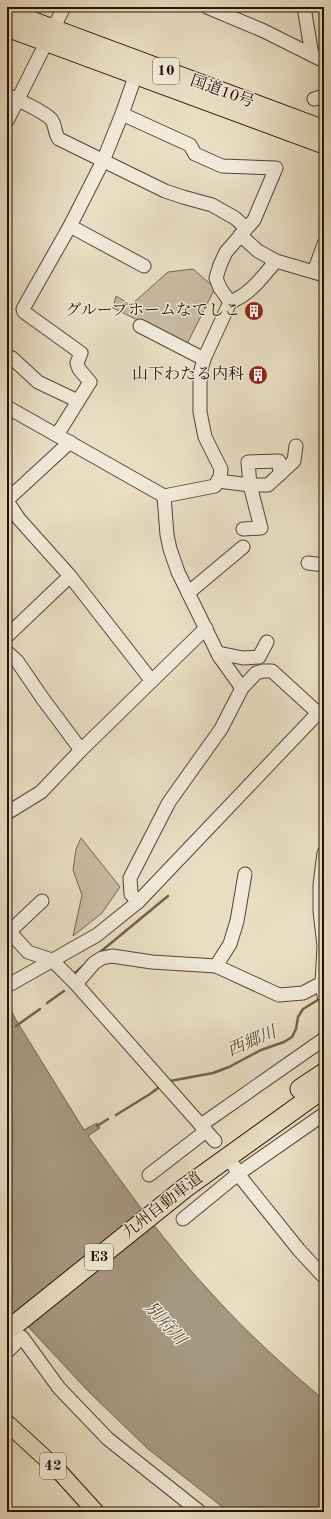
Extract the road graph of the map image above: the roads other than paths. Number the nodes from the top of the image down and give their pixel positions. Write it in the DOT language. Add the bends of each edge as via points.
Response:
graph roads {
  1 [pos="64,7"];
  2 [pos="208,7"];
  3 [pos="304,7"];
  4 [pos="7,12"];
  5 [pos="7,26"];
  6 [pos="50,35"];
  7 [pos="312,54"];
  8 [pos="324,61"];
  9 [pos="136,74"];
  10 [pos="12,97"];
  11 [pos="122,114"];
  12 [pos="7,121"];
  13 [pos="324,130"];
  14 [pos="324,144"];
  15 [pos="103,161"];
  16 [pos="70,226"];
  17 [pos="243,232"];
  18 [pos="324,244"];
  19 [pos="276,261"];
  20 [pos="144,266"];
  21 [pos="319,273"];
  22 [pos="230,302"];
  23 [pos="140,326"];
  24 [pos="7,356"];
  25 [pos="204,359"];
  26 [pos="78,401"];
  27 [pos="8,410"];
  28 [pos="57,435"];
  29 [pos="70,442"];
  30 [pos="296,446"];
  31 [pos="280,474"];
  32 [pos="218,481"];
  33 [pos="250,485"];
  34 [pos="164,496"];
  35 [pos="7,501"];
  36 [pos="243,529"];
  37 [pos="243,547"];
  38 [pos="308,563"];
  39 [pos="324,565"];
  40 [pos="70,576"];
  41 [pos="188,593"];
  42 [pos="206,628"];
  43 [pos="7,636"];
  44 [pos="267,642"];
  45 [pos="7,652"];
  46 [pos="218,653"];
  47 [pos="151,680"];
  48 [pos="242,688"];
  49 [pos="321,711"];
  50 [pos="81,750"];
  51 [pos="7,813"];
  52 [pos="324,853"];
  53 [pos="245,874"];
  54 [pos="42,901"];
  55 [pos="138,902"];
  56 [pos="8,930"];
  57 [pos="52,960"];
  58 [pos="216,966"];
  59 [pos="76,984"];
  60 [pos="7,986"];
  61 [pos="323,990"];
  62 [pos="324,1039"];
  63 [pos="324,1073"];
  64 [pos="324,1088"];
  65 [pos="324,1114"];
  66 [pos="203,1128"];
  67 [pos="214,1141"];
  68 [pos="232,1160"];
  69 [pos="238,1174"];
  70 [pos="149,1175"];
  71 [pos="180,1184"];
  72 [pos="183,1219"];
  73 [pos="324,1277"];
  74 [pos="9,1324"];
  75 [pos="7,1352"];
  76 [pos="7,1423"];
  77 [pos="96,1512"];
  78 [pos="200,1512"];
  1 -- 6 [label="street"];
  2 -- 7 [label="street"];
  3 -- 7 [label="street"];
  4 -- 6 [label="highway, 国道10号 / 10"];
  5 -- 6 [label="highway, 国道10号 / 10"];
  6 -- 9 [label="highway, 国道10号 / 10"];
  6 -- 10 [label="street"];
  6 -- 13 [label="highway, 国道10号 / 10"];
  7 -- 8 [label="street"];
  9 -- 11 [label="street"];
  9 -- 14 [label="highway, 国道10号 / 10"];
  10 -- 12 [label="street"];
  10 -- 15 [label="street" via="50,119 59,139"];
  11 -- 15 [label="street"];
  11 -- 17 [label="street" via="190,144 195,154 222,166 276,168 254,220"];
  15 -- 16 [label="street"];
  15 -- 17 [label="street" via="165,190 212,205 235,218"];
  16 -- 20 [label="street"];
  16 -- 26 [label="street" via="23,309 81,353 77,363 90,382"];
  17 -- 19 [label="street" via="258,251"];
  17 -- 22 [label="street" via="226,252 216,278"];
  18 -- 21 [label="street"];
  19 -- 21 [label="street"];
  19 -- 22 [label="street" via="247,292"];
  22 -- 25 [label="street"];
  23 -- 25 [label="street"];
  24 -- 26 [label="street" via="38,382"];
  25 -- 32 [label="street" via="200,374 200,412 204,437 221,469"];
  26 -- 28 [label="street"];
  27 -- 28 [label="street"];
  28 -- 29 [label="street"];
  29 -- 34 [label="street"];
  29 -- 35 [label="street"];
  30 -- 31 [label="street" via="294,461"];
  31 -- 33 [label="street" via="268,485"];
  31 -- 33 [label="street" via="279,461 248,462"];
  32 -- 33 [label="street"];
  32 -- 34 [label="street" via="215,486"];
  33 -- 36 [label="street" via="261,528"];
  34 -- 41 [label="street" via="170,549"];
  35 -- 40 [label="street" via="19,519"];
  37 -- 41 [label="street"];
  38 -- 39 [label="street"];
  40 -- 43 [label="street"];
  40 -- 47 [label="street"];
  41 -- 42 [label="street"];
  42 -- 46 [label="street"];
  42 -- 47 [label="street"];
  44 -- 46 [label="street" via="259,657 243,658"];
  45 -- 50 [label="street" via="17,661"];
  46 -- 48 [label="street"];
  47 -- 50 [label="street"];
  48 -- 49 [label="street" via="256,673 272,671"];
  48 -- 55 [label="street" via="221,729 169,802 130,878 131,894"];
  49 -- 55 [label="street"];
  50 -- 51 [label="street" via="41,792"];
  52 -- 61 [label="street" via="320,885 324,946"];
  53 -- 58 [label="street" via="238,921 230,944"];
  54 -- 56 [label="street"];
  55 -- 57 [label="street" via="97,935"];
  56 -- 57 [label="street" via="28,952"];
  57 -- 59 [label="street"];
  57 -- 60 [label="street"];
  58 -- 59 [label="street" via="152,962 112,956 94,963"];
  58 -- 61 [label="street" via="279,995"];
  59 -- 66 [label="street"];
  62 -- 66 [label="street"];
  63 -- 71 [label="highway, 九州自動車道 / E3" via="290,1096"];
  64 -- 71 [label="highway, 九州自動車道 / E3"];
  65 -- 69 [label="street"];
  66 -- 67 [label="street"];
  66 -- 70 [label="street"];
  68 -- 69 [label="street"];
  69 -- 72 [label="street"];
  69 -- 73 [label="street"];
  71 -- 74 [label="highway, 九州自動車道 / E3"];
  75 -- 78 [label="street" via="22,1337 59,1388 108,1439"];
  76 -- 77 [label="main road, 42" via="57,1469"];
}
